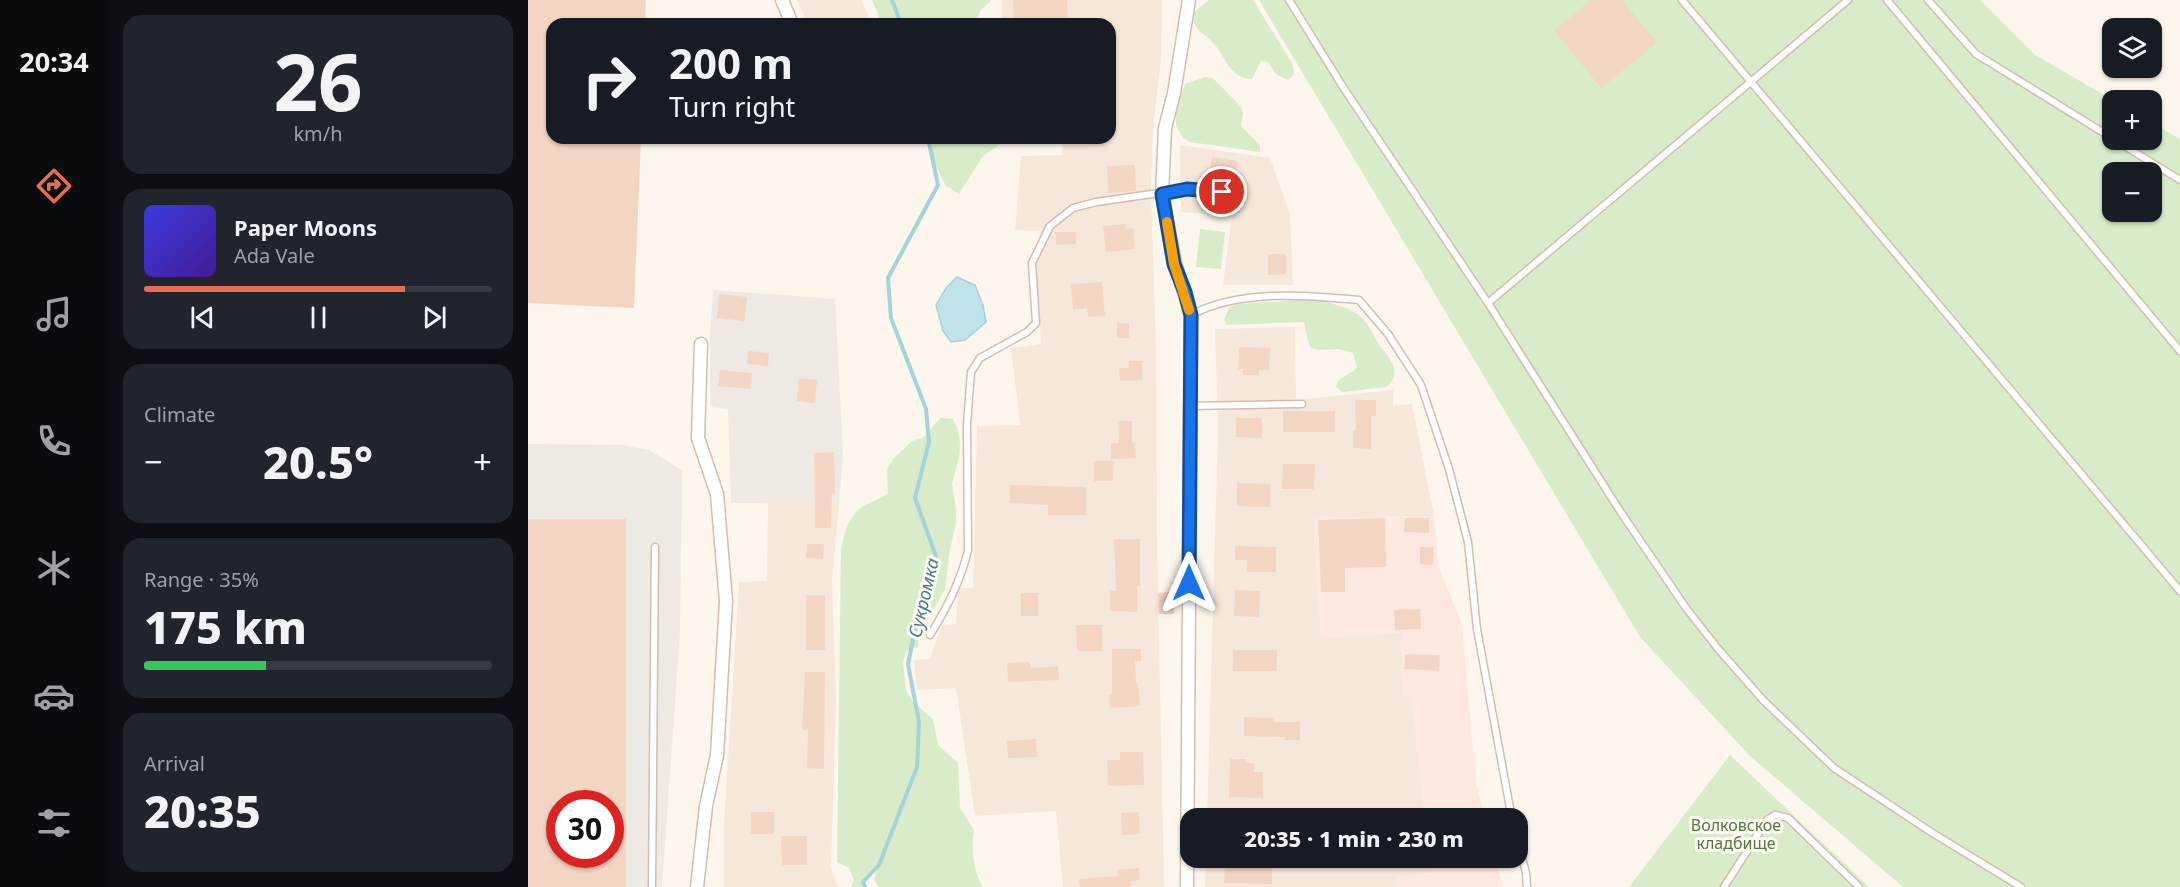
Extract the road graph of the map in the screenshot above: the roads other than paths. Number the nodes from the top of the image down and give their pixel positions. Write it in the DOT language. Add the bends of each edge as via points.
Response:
graph roads {
  1 [pos="782,0"];
  2 [pos="1189,0"];
  3 [pos="1289,0"];
  4 [pos="1682,0"];
  5 [pos="1848,0"];
  6 [pos="1887,0"];
  7 [pos="1928,0"];
  8 [pos="790,18"];
  9 [pos="1751,81"];
  10 [pos="2102,132"];
  11 [pos="2131,150"];
  12 [pos="2180,180"];
  13 [pos="1240,193"];
  14 [pos="1162,194"];
  15 [pos="1488,303"];
  16 [pos="1191,315"];
  17 [pos="701,344"];
  18 [pos="2180,351"];
  19 [pos="1302,404"];
  20 [pos="1190,406"];
  21 [pos="655,547"];
  22 [pos="2180,591"];
  23 [pos="930,635"];
  24 [pos="1510,808"];
  25 [pos="1525,868"];
  26 [pos="652,887"];
  27 [pos="697,887"];
  28 [pos="1187,887"];
  29 [pos="1527,887"];
  30 [pos="1724,887"];
  31 [pos="1859,887"];
  32 [pos="2022,887"];
  1 -- 8 [label="street"];
  2 -- 14 [label="street" via="1165,128"];
  3 -- 15 [label="lane"];
  4 -- 9 [label="lane"];
  5 -- 9 [label="lane"];
  6 -- 18 [label="lane"];
  7 -- 10 [label="lane" via="1977,54"];
  9 -- 15 [label="lane"];
  9 -- 22 [label="lane"];
  11 -- 12 [label="lane"];
  13 -- 14 [label="lane" via="1187,189"];
  14 -- 16 [label="street" via="1174,264"];
  14 -- 23 [label="lane" via="1073,208 1050,226 1032,263 1036,323 980,358 971,372 967,424 968,550 947,609"];
  15 -- 32 [label="lane" via="1686,608 1763,700 1834,768"];
  16 -- 20 [label="street"];
  16 -- 24 [label="lane" via="1232,299 1312,296 1359,300 1410,368 1421,386 1446,459 1468,542 1477,629"];
  17 -- 27 [label="street" via="698,438 717,494 726,601 717,755 706,806"];
  19 -- 20 [label="lane"];
  20 -- 28 [label="street"];
  21 -- 26 [label="lane"];
  25 -- 29 [label="lane"];
  30 -- 31 [label="lane" via="1767,820 1775,815 1788,818"];
}
